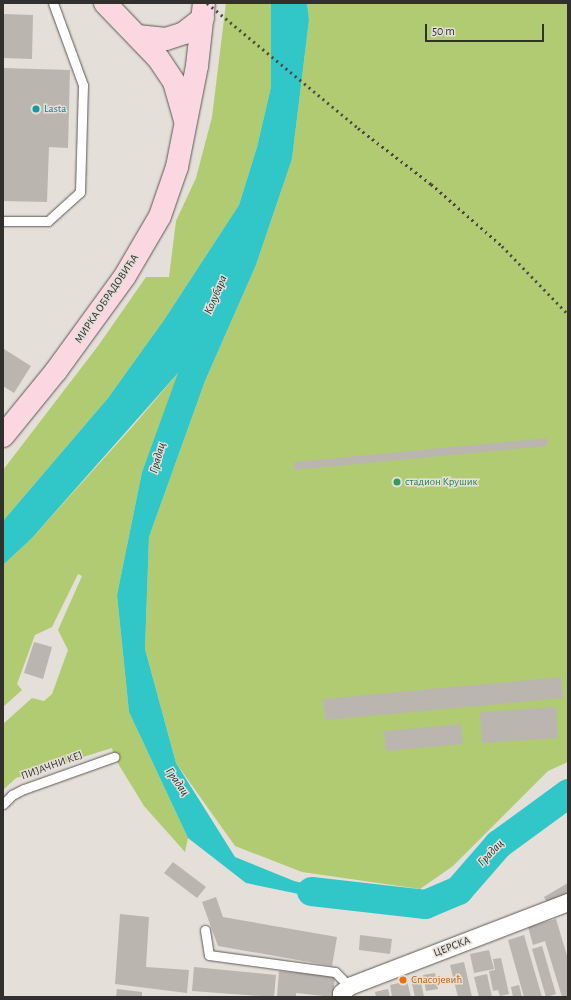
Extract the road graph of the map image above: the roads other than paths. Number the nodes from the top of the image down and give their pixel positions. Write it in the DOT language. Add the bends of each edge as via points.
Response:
graph roads {
  1 [pos="53,3"];
  2 [pos="105,3"];
  3 [pos="203,11"];
  4 [pos="137,36"];
  5 [pos="186,123"];
  6 [pos="3,221"];
  7 [pos="3,436"];
  8 [pos="114,757"];
  9 [pos="3,804"];
  10 [pos="568,902"];
  11 [pos="205,930"];
  12 [pos="346,991"];
  1 -- 6 [label="lane" via="83,85 80,192 48,221"];
  2 -- 4 [label="street"];
  3 -- 4 [label="street" via="184,33 166,39"];
  3 -- 5 [label="street, МИРКА ОБРАДОВИЋА"];
  4 -- 5 [label="street" via="158,58 174,82"];
  5 -- 7 [label="street, МИРКА ОБРАДОВИЋА" via="178,167 160,216 125,276 56,371"];
  8 -- 9 [label="lane, ПИЈАЧНИ КЕЈ" via="24,789 12,795"];
  10 -- 12 [label="street, ЦЕРСКА"];
  11 -- 12 [label="lane" via="209,955 335,972"];
}
